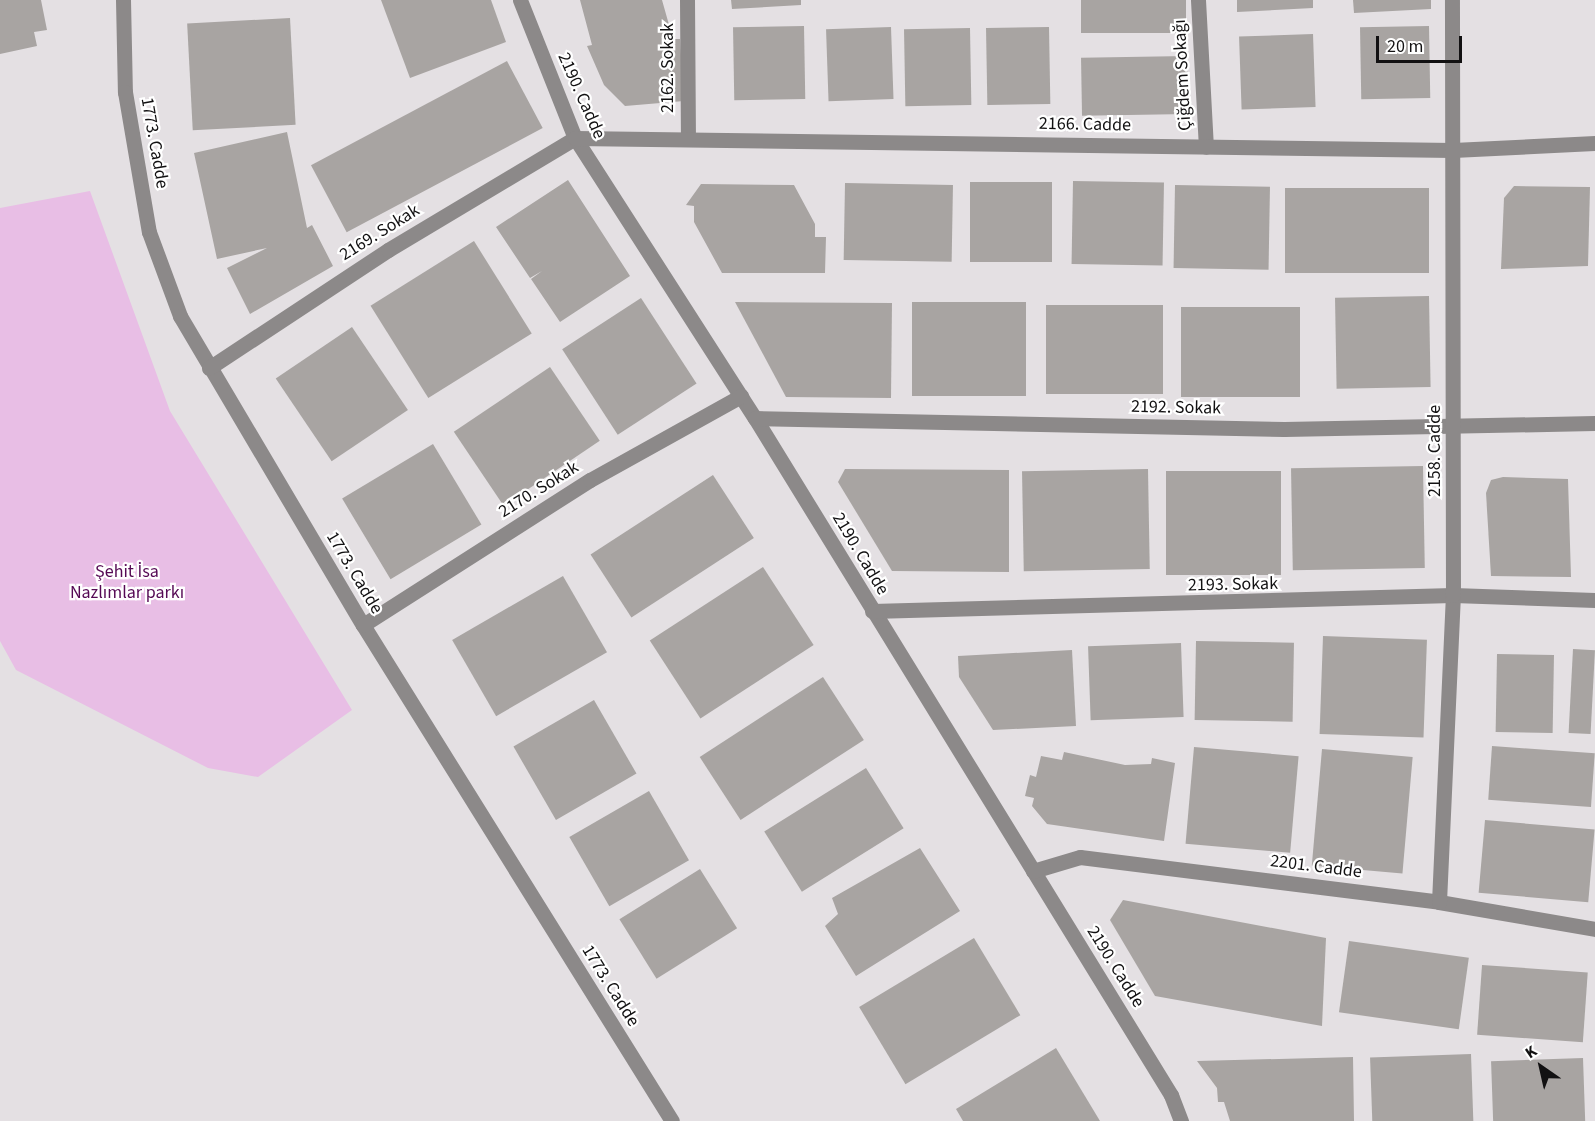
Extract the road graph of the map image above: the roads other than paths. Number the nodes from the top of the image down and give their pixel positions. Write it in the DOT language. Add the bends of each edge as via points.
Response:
graph roads {
  1 [pos="123,0"];
  2 [pos="520,0"];
  3 [pos="687,0"];
  4 [pos="1198,0"];
  5 [pos="1452,0"];
  6 [pos="688,136"];
  7 [pos="575,138"];
  8 [pos="1595,143"];
  9 [pos="1206,147"];
  10 [pos="1454,150"];
  11 [pos="210,368"];
  12 [pos="741,396"];
  13 [pos="755,418"];
  14 [pos="1595,423"];
  15 [pos="1455,426"];
  16 [pos="1453,595"];
  17 [pos="1595,600"];
  18 [pos="872,611"];
  19 [pos="363,625"];
  20 [pos="1033,871"];
  21 [pos="1439,902"];
  22 [pos="1595,929"];
  23 [pos="672,1121"];
  24 [pos="1181,1121"];
  1 -- 11 [label="street, 1773. Cadde" via="125,92 149,232 180,316"];
  2 -- 7 [label="street, 2190. Cadde"];
  3 -- 6 [label="street, 2162. Sokak"];
  4 -- 9 [label="street, Çiğdem Sokağı"];
  5 -- 10 [label="street, 2158. Cadde"];
  6 -- 7 [label="street, 2166. Cadde"];
  6 -- 9 [label="street, 2166. Cadde"];
  7 -- 11 [label="street, 2169. Sokak" via="388,250"];
  7 -- 12 [label="street, 2190. Cadde"];
  8 -- 10 [label="street, 2166. Cadde"];
  9 -- 10 [label="street, 2166. Cadde"];
  10 -- 15 [label="street, 2158. Cadde"];
  11 -- 19 [label="street, 1773. Cadde"];
  12 -- 13 [label="street, 2190. Cadde"];
  12 -- 19 [label="street, 2170. Sokak" via="590,480"];
  13 -- 15 [label="street, 2192. Sokak" via="1284,429"];
  13 -- 18 [label="street, 2190. Cadde"];
  14 -- 15 [label="street, 2192. Sokak"];
  15 -- 16 [label="street, 2158. Cadde"];
  16 -- 17 [label="street, 2193. Sokak"];
  16 -- 18 [label="street, 2193. Sokak"];
  16 -- 21 [label="street, 2158. Cadde"];
  18 -- 20 [label="street, 2190. Cadde"];
  19 -- 23 [label="street, 1773. Cadde"];
  20 -- 21 [label="street, 2201. Cadde" via="1080,857"];
  20 -- 24 [label="street, 2190. Cadde" via="1171,1095"];
  21 -- 22 [label="street, 2201. Cadde"];
}
